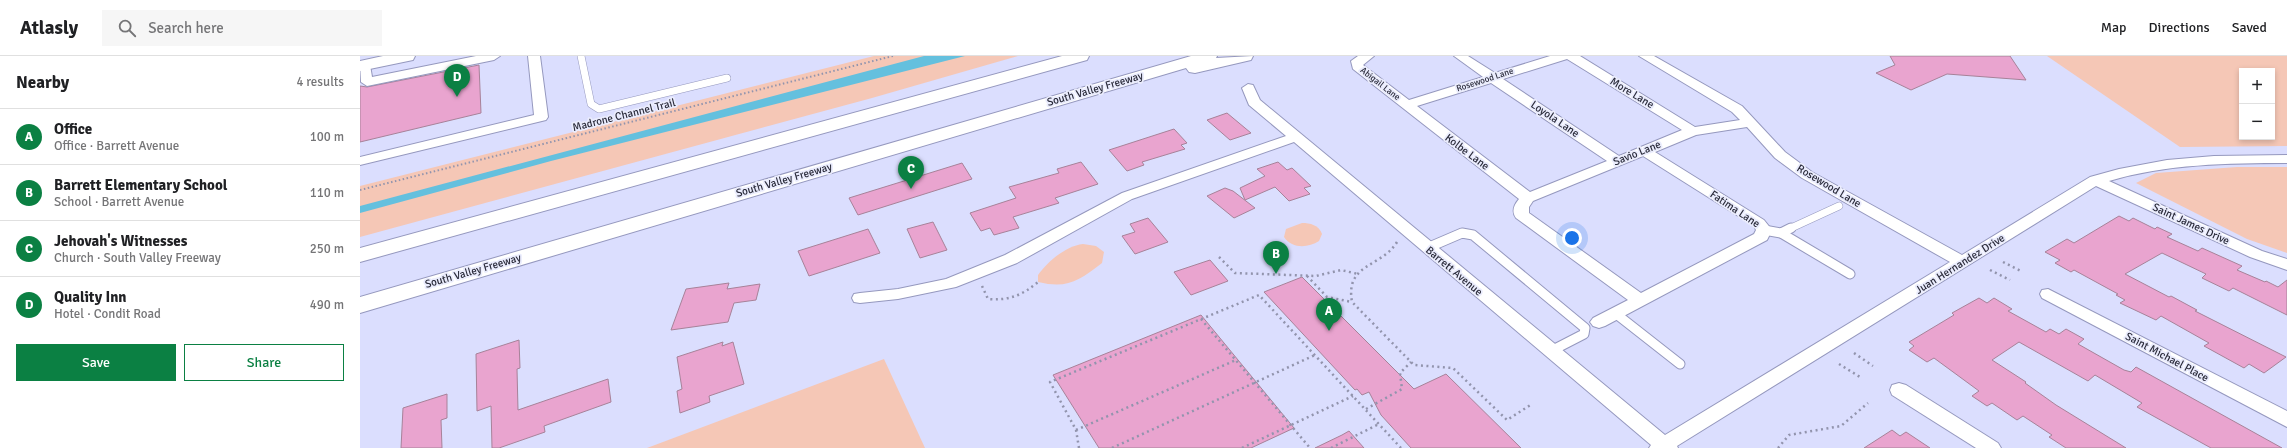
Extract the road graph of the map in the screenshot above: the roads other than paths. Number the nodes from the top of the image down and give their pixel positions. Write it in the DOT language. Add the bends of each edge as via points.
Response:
graph roads {
  1 [pos="407,56"];
  2 [pos="494,56"];
  3 [pos="534,56"];
  4 [pos="580,56"];
  5 [pos="1081,56"];
  6 [pos="1209,56"];
  7 [pos="1245,56"];
  8 [pos="1460,56"];
  9 [pos="1563,56"];
  10 [pos="1570,56"];
  11 [pos="1645,56"];
  12 [pos="1362,59"];
  13 [pos="362,66"];
  14 [pos="727,78"];
  15 [pos="1492,78"];
  16 [pos="1125,81"];
  17 [pos="1248,88"];
  18 [pos="1407,105"];
  19 [pos="1749,123"];
  20 [pos="1693,131"];
  21 [pos="1295,137"];
  22 [pos="1644,151"];
  23 [pos="2287,159"];
  24 [pos="360,161"];
  25 [pos="1617,161"];
  26 [pos="2096,180"];
  27 [pos="1528,198"];
  28 [pos="1839,206"];
  29 [pos="1764,230"];
  30 [pos="1781,233"];
  31 [pos="1427,248"];
  32 [pos="360,255"];
  33 [pos="1963,262"];
  34 [pos="2287,265"];
  35 [pos="1850,274"];
  36 [pos="2048,294"];
  37 [pos="860,298"];
  38 [pos="1640,301"];
  39 [pos="360,305"];
  40 [pos="1616,314"];
  41 [pos="1599,322"];
  42 [pos="1551,351"];
  43 [pos="1680,364"];
  44 [pos="1899,390"];
  45 [pos="2287,420"];
  46 [pos="1663,447"];
  47 [pos="1991,448"];
  1 -- 13 [label="main road"];
  2 -- 13 [label="street" via="367,82"];
  3 -- 24 [label="street" via="541,117"];
  4 -- 14 [label="lane" via="591,104 600,109"];
  5 -- 32 [label="main road"];
  6 -- 16 [label="main road, South Valley Freeway"];
  7 -- 16 [label="main road"];
  8 -- 15 [label="street, Loyola Lane"];
  9 -- 15 [label="street, Rosewood Lane"];
  10 -- 20 [label="street, More Lane"];
  11 -- 19 [label="street, Rosewood Lane" via="1737,109"];
  12 -- 18 [label="street, Abigail Lane" via="1357,66"];
  15 -- 18 [label="street, Rosewood Lane"];
  15 -- 25 [label="street, Loyola Lane"];
  16 -- 39 [label="main road, South Valley Freeway"];
  17 -- 21 [label="street, Barrett Avenue" via="1254,102"];
  18 -- 27 [label="street, Kolbe Lane"];
  19 -- 20 [label="street, Savio Lane"];
  19 -- 33 [label="street, Rosewood Lane" via="1780,155 1807,175"];
  20 -- 22 [label="street, Savio Lane"];
  21 -- 31 [label="street, Barrett Avenue"];
  21 -- 37 [label="street" via="1127,196 1011,259 950,283 898,294"];
  22 -- 25 [label="street, Savio Lane"];
  22 -- 29 [label="street, Fatima Lane" via="1759,223"];
  23 -- 26 [label="street, Juan Hernandez Drive" via="2184,160 2122,171"];
  25 -- 27 [label="street, Savio Lane"];
  26 -- 33 [label="street, Juan Hernandez Drive"];
  26 -- 34 [label="street, Saint James Drive" via="2256,254"];
  27 -- 38 [label="street" via="1521,206 1521,215"];
  28 -- 30 [label="lane"];
  29 -- 30 [label="lane"];
  29 -- 38 [label="street, Fatima Lane" via="1761,237"];
  30 -- 35 [label="lane"];
  31 -- 42 [label="street, Barrett Avenue"];
  31 -- 42 [label="lane" via="1462,233 1473,235 1585,328 1584,334"];
  33 -- 46 [label="street, Juan Hernandez Drive"];
  36 -- 45 [label="street, Saint Michael Place"];
  38 -- 40 [label="street, Fatima Lane"];
  40 -- 41 [label="street, Fatima Lane"];
  40 -- 43 [label="lane"];
  42 -- 46 [label="street, Barrett Avenue"];
  44 -- 47 [label="street"];
}
